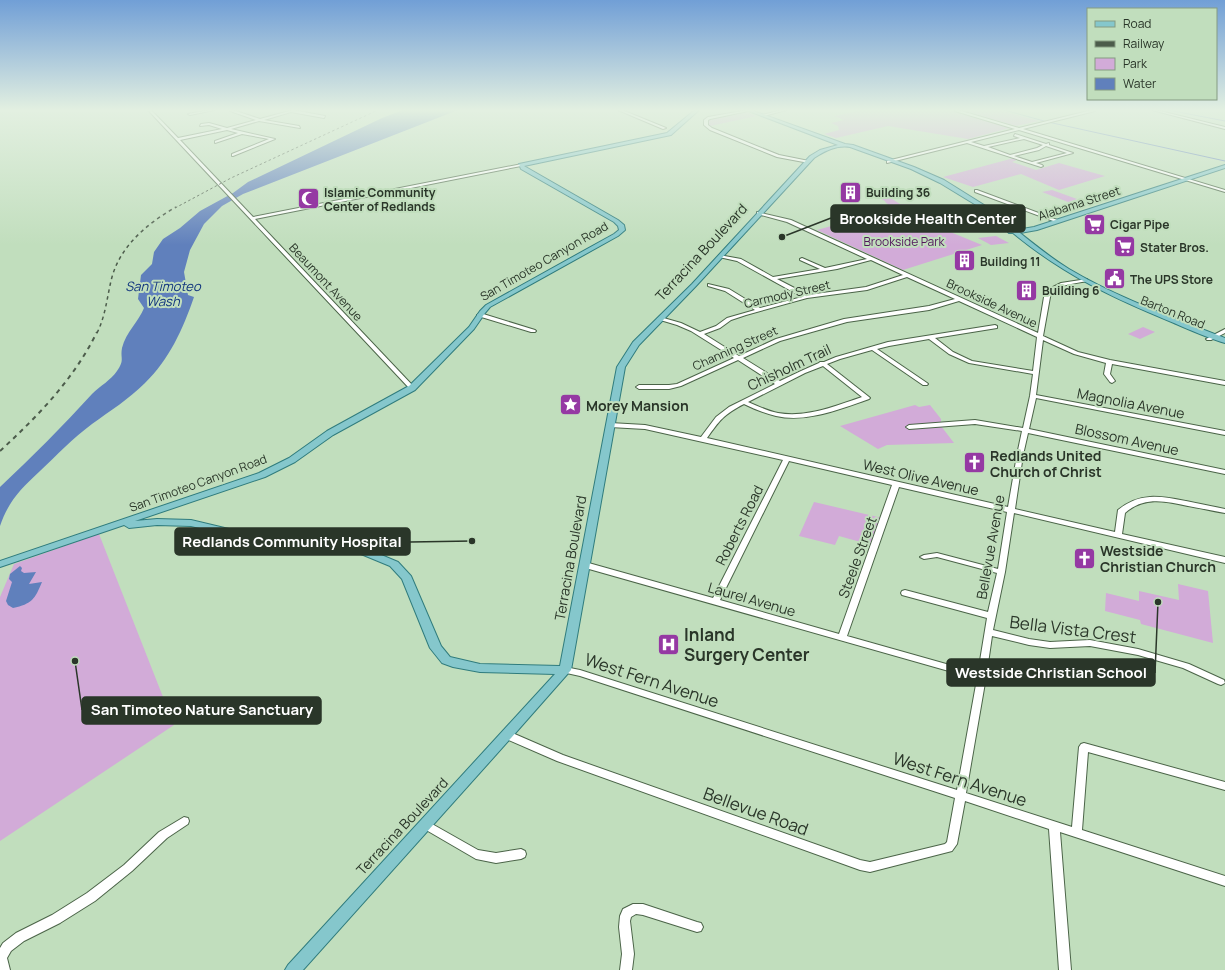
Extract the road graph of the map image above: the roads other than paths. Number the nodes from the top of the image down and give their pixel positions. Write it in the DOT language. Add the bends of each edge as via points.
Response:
graph roads {
  1 [pos="193,155"];
  2 [pos="567,155"];
  3 [pos="779,155"];
  4 [pos="817,155"];
  5 [pos="874,155"];
  6 [pos="913,155"];
  7 [pos="1008,155"];
  8 [pos="1059,155"];
  9 [pos="1107,155"];
  10 [pos="890,161"];
  11 [pos="808,162"];
  12 [pos="1032,163"];
  13 [pos="521,165"];
  14 [pos="1042,166"];
  15 [pos="1225,166"];
  16 [pos="1186,179"];
  17 [pos="976,191"];
  18 [pos="1225,191"];
  19 [pos="759,214"];
  20 [pos="252,218"];
  21 [pos="1058,221"];
  22 [pos="1011,232"];
  23 [pos="721,256"];
  24 [pos="802,258"];
  25 [pos="870,259"];
  26 [pos="826,270"];
  27 [pos="906,276"];
  28 [pos="773,278"];
  29 [pos="1081,281"];
  30 [pos="710,285"];
  31 [pos="807,297"];
  32 [pos="958,300"];
  33 [pos="759,310"];
  34 [pos="480,315"];
  35 [pos="660,319"];
  36 [pos="995,327"];
  37 [pos="533,331"];
  38 [pos="1225,331"];
  39 [pos="699,334"];
  40 [pos="931,338"];
  41 [pos="1040,338"];
  42 [pos="1211,338"];
  43 [pos="1225,341"];
  44 [pos="1225,346"];
  45 [pos="872,348"];
  46 [pos="738,359"];
  47 [pos="1109,362"];
  48 [pos="822,363"];
  49 [pos="1035,373"];
  50 [pos="1112,381"];
  51 [pos="1225,383"];
  52 [pos="780,384"];
  53 [pos="925,384"];
  54 [pos="639,387"];
  55 [pos="412,388"];
  56 [pos="1033,396"];
  57 [pos="744,402"];
  58 [pos="610,425"];
  59 [pos="909,427"];
  60 [pos="1025,430"];
  61 [pos="1225,433"];
  62 [pos="703,439"];
  63 [pos="787,459"];
  64 [pos="1225,472"];
  65 [pos="896,485"];
  66 [pos="1010,511"];
  67 [pos="1225,511"];
  68 [pos="110,527"];
  69 [pos="1118,535"];
  70 [pos="924,557"];
  71 [pos="1225,560"];
  72 [pos="2,563"];
  73 [pos="585,565"];
  74 [pos="1001,572"];
  75 [pos="905,593"];
  76 [pos="715,602"];
  77 [pos="991,616"];
  78 [pos="989,632"];
  79 [pos="842,638"];
  80 [pos="565,670"];
  81 [pos="982,677"];
  82 [pos="1221,682"];
  83 [pos="507,735"];
  84 [pos="1225,786"];
  85 [pos="960,796"];
  86 [pos="184,821"];
  87 [pos="426,824"];
  88 [pos="1054,826"];
  89 [pos="1077,834"];
  90 [pos="521,854"];
  91 [pos="1225,881"];
  92 [pos="698,928"];
  93 [pos="4,970"];
  94 [pos="293,970"];
  95 [pos="626,970"];
  96 [pos="1065,970"];
  1 -- 20 [label="street, Beaumont Avenue"];
  2 -- 13 [label="main road"];
  3 -- 11 [label="street"];
  4 -- 11 [label="main road, Terracina Boulevard"];
  5 -- 10 [label="main road, Barton Road"];
  6 -- 10 [label="street"];
  7 -- 12 [label="street"];
  8 -- 12 [label="street"];
  9 -- 16 [label="street"];
  10 -- 22 [label="main road, Barton Road" via="939,181"];
  11 -- 19 [label="main road, Terracina Boulevard"];
  12 -- 14 [label="street"];
  13 -- 20 [label="street"];
  13 -- 34 [label="main road, San Timoteo Canyon Road" via="522,168 616,221 622,228 616,235 488,306"];
  15 -- 16 [label="main road, Alabama Street"];
  16 -- 18 [label="street"];
  16 -- 21 [label="main road, Alabama Street"];
  17 -- 21 [label="street"];
  19 -- 23 [label="main road, Terracina Boulevard"];
  19 -- 25 [label="street, Brookside Avenue" via="785,219"];
  20 -- 55 [label="street, Beaumont Avenue"];
  21 -- 22 [label="main road, Alabama Street"];
  22 -- 29 [label="main road, Barton Road" via="1043,259"];
  23 -- 28 [label="street" via="739,260"];
  23 -- 35 [label="main road, Terracina Boulevard"];
  24 -- 26 [label="street"];
  25 -- 26 [label="street"];
  25 -- 27 [label="street, Brookside Avenue"];
  26 -- 28 [label="street"];
  27 -- 31 [label="street, Carmody Street" via="867,288"];
  27 -- 32 [label="street, Brookside Avenue"];
  28 -- 31 [label="street"];
  29 -- 41 [label="street, Bellevue Avenue" via="1061,286 1048,293"];
  29 -- 42 [label="main road, Barton Road"];
  30 -- 33 [label="street" via="731,292"];
  31 -- 33 [label="street, Carmody Street"];
  32 -- 41 [label="street, Brookside Avenue"];
  32 -- 46 [label="street, Channing Street" via="929,308 830,324 778,340"];
  33 -- 39 [label="street, Carmody Street" via="736,316 718,327"];
  34 -- 37 [label="street"];
  34 -- 55 [label="main road, San Timoteo Canyon Road" via="472,328"];
  35 -- 39 [label="street" via="685,326"];
  35 -- 58 [label="main road, Terracina Boulevard" via="636,344 621,367"];
  36 -- 40 [label="street, Chisholm Trail"];
  38 -- 42 [label="street"];
  39 -- 46 [label="street"];
  40 -- 45 [label="street, Chisholm Trail"];
  40 -- 49 [label="street" via="952,354 971,362"];
  41 -- 47 [label="street, Brookside Avenue" via="1080,355"];
  41 -- 49 [label="street, Bellevue Avenue"];
  42 -- 43 [label="main road, Barton Road"];
  42 -- 44 [label="main road, Barton Road"];
  45 -- 48 [label="street, Chisholm Trail"];
  45 -- 53 [label="street"];
  46 -- 52 [label="street"];
  46 -- 54 [label="street, Channing Street" via="679,385"];
  47 -- 50 [label="street" via="1107,374"];
  47 -- 51 [label="street, Brookside Avenue"];
  48 -- 52 [label="street, Chisholm Trail"];
  48 -- 57 [label="street" via="867,398 801,417 780,416"];
  49 -- 56 [label="street, Bellevue Avenue"];
  52 -- 57 [label="street, Chisholm Trail"];
  55 -- 68 [label="main road, San Timoteo Canyon Road" via="330,433 272,471"];
  56 -- 60 [label="street, Bellevue Avenue"];
  56 -- 61 [label="street, Magnolia Avenue"];
  57 -- 62 [label="street, Chisholm Trail" via="730,408 718,418"];
  58 -- 62 [label="street, West Olive Avenue" via="645,427"];
  58 -- 73 [label="main road, Terracina Boulevard"];
  59 -- 60 [label="street, Blossom Avenue" via="970,422"];
  60 -- 64 [label="street, Blossom Avenue"];
  60 -- 66 [label="street, Bellevue Avenue"];
  62 -- 63 [label="street, West Olive Avenue"];
  63 -- 65 [label="street, West Olive Avenue"];
  63 -- 76 [label="street, Roberts Road"];
  65 -- 66 [label="street, West Olive Avenue"];
  65 -- 79 [label="street, Steele Street"];
  66 -- 69 [label="street, West Olive Avenue"];
  66 -- 74 [label="street, Bellevue Avenue"];
  67 -- 69 [label="street" via="1165,499 1141,500 1130,504 1121,512"];
  68 -- 72 [label="main road, San Timoteo Canyon Road"];
  68 -- 80 [label="main road, West Fern Avenue" via="157,522 191,523 254,538 317,540 355,548 385,559 401,570 407,578 436,648 446,660 453,664 480,668"];
  69 -- 71 [label="street, West Olive Avenue"];
  70 -- 74 [label="street" via="937,556"];
  73 -- 76 [label="street, Laurel Avenue"];
  73 -- 80 [label="main road, Terracina Boulevard"];
  74 -- 77 [label="street, Bellevue Avenue"];
  75 -- 77 [label="street"];
  76 -- 79 [label="street, Laurel Avenue"];
  77 -- 78 [label="street, Bellevue Avenue"];
  78 -- 81 [label="street, Bellevue Avenue"];
  78 -- 82 [label="street, Bella Vista Crest" via="1050,645 1090,643 1138,652 1186,666"];
  79 -- 81 [label="street, Laurel Avenue"];
  80 -- 83 [label="main road, Terracina Boulevard"];
  80 -- 85 [label="street, West Fern Avenue"];
  81 -- 85 [label="street, Bellevue Avenue"];
  83 -- 85 [label="street, Bellevue Road" via="560,758 870,867 948,848 952,844"];
  83 -- 87 [label="main road, Terracina Boulevard"];
  84 -- 89 [label="street" via="1084,747"];
  85 -- 88 [label="street, West Fern Avenue"];
  86 -- 93 [label="street" via="163,835 128,868 90,897 7,947 1,957"];
  87 -- 90 [label="street" via="476,854 496,858"];
  87 -- 94 [label="main road, Terracina Boulevard"];
  88 -- 89 [label="street, West Fern Avenue"];
  88 -- 96 [label="street"];
  89 -- 91 [label="street, West Fern Avenue"];
  92 -- 95 [label="street" via="639,908 632,910 624,919 628,954"];
}
